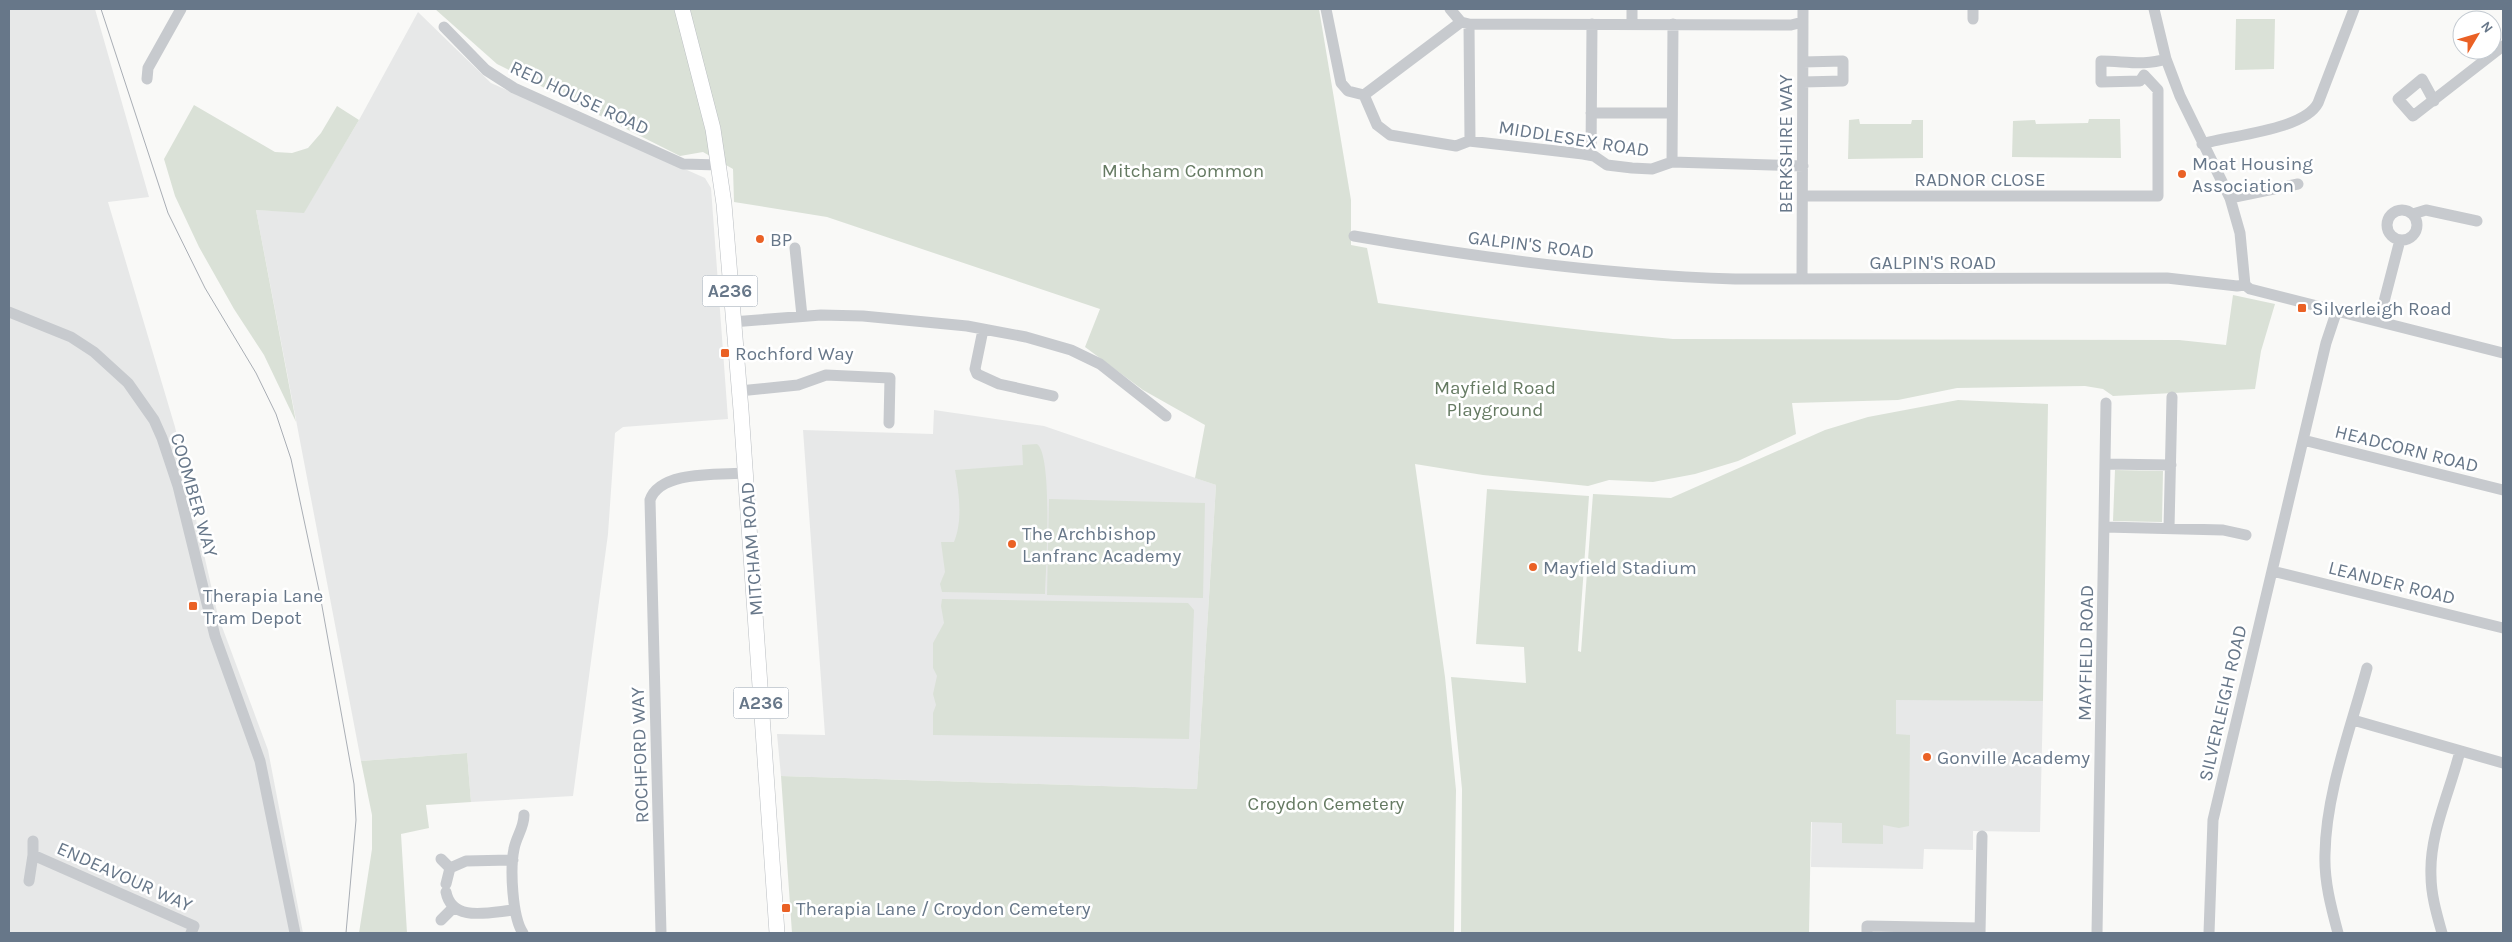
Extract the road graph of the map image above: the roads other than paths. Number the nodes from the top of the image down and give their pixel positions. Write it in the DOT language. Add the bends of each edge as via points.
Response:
graph roads {
  1 [pos="181,9"];
  2 [pos="682,9"];
  3 [pos="1326,9"];
  4 [pos="1450,9"];
  5 [pos="1632,9"];
  6 [pos="1803,9"];
  7 [pos="2154,9"];
  8 [pos="2354,9"];
  9 [pos="1803,22"];
  10 [pos="1465,23"];
  11 [pos="1592,24"];
  12 [pos="1632,24"];
  13 [pos="1673,24"];
  14 [pos="444,27"];
  15 [pos="2503,46"];
  16 [pos="2166,59"];
  17 [pos="1803,62"];
  18 [pos="146,79"];
  19 [pos="1803,82"];
  20 [pos="1364,95"];
  21 [pos="2434,102"];
  22 [pos="1591,113"];
  23 [pos="1672,113"];
  24 [pos="1470,141"];
  25 [pos="2202,144"];
  26 [pos="1591,155"];
  27 [pos="1672,162"];
  28 [pos="719,165"];
  29 [pos="1803,166"];
  30 [pos="2298,184"];
  31 [pos="1803,196"];
  32 [pos="2230,198"];
  33 [pos="2413,214"];
  34 [pos="2477,221"];
  35 [pos="1354,236"];
  36 [pos="2400,240"];
  37 [pos="795,248"];
  38 [pos="1802,279"];
  39 [pos="2245,285"];
  40 [pos="2337,310"];
  41 [pos="9,312"];
  42 [pos="802,316"];
  43 [pos="2379,321"];
  44 [pos="732,322"];
  45 [pos="983,330"];
  46 [pos="2503,353"];
  47 [pos="739,391"];
  48 [pos="1053,396"];
  49 [pos="2172,397"];
  50 [pos="2106,403"];
  51 [pos="1166,416"];
  52 [pos="889,423"];
  53 [pos="2303,440"];
  54 [pos="2106,464"];
  55 [pos="2171,466"];
  56 [pos="745,473"];
  57 [pos="2503,490"];
  58 [pos="2105,526"];
  59 [pos="2169,528"];
  60 [pos="2246,535"];
  61 [pos="2272,571"];
  62 [pos="2503,628"];
  63 [pos="2367,668"];
  64 [pos="2353,720"];
  65 [pos="2460,751"];
  66 [pos="2503,763"];
  67 [pos="524,815"];
  68 [pos="1982,836"];
  69 [pos="33,841"];
  70 [pos="33,855"];
  71 [pos="441,859"];
  72 [pos="513,860"];
  73 [pos="450,868"];
  74 [pos="29,881"];
  75 [pos="453,908"];
  76 [pos="514,910"];
  77 [pos="441,920"];
  78 [pos="1980,931"];
  79 [pos="191,933"];
  80 [pos="295,933"];
  81 [pos="523,933"];
  82 [pos="661,933"];
  83 [pos="778,933"];
  84 [pos="1866,933"];
  85 [pos="2097,933"];
  86 [pos="2209,933"];
  87 [pos="2338,933"];
  88 [pos="2442,933"];
  1 -- 18 [label="street" via="148,68"];
  2 -- 28 [label="main road, A236" via="706,98"];
  3 -- 20 [label="street" via="1341,83 1348,91"];
  4 -- 10 [label="street"];
  5 -- 12 [label="street"];
  6 -- 9 [label="street, BERKSHIRE WAY"];
  7 -- 16 [label="street"];
  8 -- 25 [label="street" via="2313,112 2294,122"];
  9 -- 13 [label="street"];
  9 -- 17 [label="street, BERKSHIRE WAY"];
  10 -- 11 [label="street"];
  10 -- 20 [label="street"];
  10 -- 24 [label="street"];
  11 -- 12 [label="street"];
  11 -- 22 [label="street"];
  12 -- 13 [label="street"];
  13 -- 23 [label="street"];
  14 -- 28 [label="street, RED HOUSE ROAD" via="486,70 514,88 683,164"];
  15 -- 21 [label="street"];
  16 -- 25 [label="street"];
  16 -- 31 [label="street, RADNOR CLOSE" via="2144,70 2158,94 2158,196"];
  17 -- 19 [label="street, BERKSHIRE WAY"];
  17 -- 19 [label="street" via="1843,61 1843,81"];
  19 -- 29 [label="street, BERKSHIRE WAY"];
  20 -- 24 [label="street, MIDDLESEX ROAD" via="1374,120 1390,135 1456,146"];
  22 -- 23 [label="street"];
  22 -- 26 [label="street"];
  23 -- 27 [label="street"];
  24 -- 26 [label="street, MIDDLESEX ROAD"];
  25 -- 32 [label="street"];
  26 -- 27 [label="street, MIDDLESEX ROAD" via="1607,165 1632,168 1652,169"];
  27 -- 29 [label="street, MIDDLESEX ROAD"];
  28 -- 44 [label="main road, MITCHAM ROAD / A236"];
  29 -- 31 [label="street, BERKSHIRE WAY"];
  30 -- 32 [label="street"];
  31 -- 38 [label="street, BERKSHIRE WAY"];
  32 -- 39 [label="street" via="2240,233"];
  33 -- 34 [label="street" via="2426,210"];
  33 -- 36 [label="street" via="2416,230 2410,237"];
  33 -- 36 [label="street" via="2401,210 2389,218 2389,232"];
  35 -- 38 [label="street, GALPIN'S ROAD" via="1459,254 1636,273 1703,278"];
  36 -- 43 [label="street"];
  37 -- 42 [label="street"];
  38 -- 39 [label="street, GALPIN'S ROAD" via="2158,278"];
  39 -- 40 [label="street, GALPIN'S ROAD" via="2250,289"];
  40 -- 43 [label="street, GALPIN'S ROAD"];
  40 -- 53 [label="street, SILVERLEIGH ROAD"];
  41 -- 80 [label="street, COOMBER WAY" via="71,337 94,352 128,383 159,432 174,472 214,631 260,761"];
  42 -- 44 [label="street"];
  42 -- 45 [label="street" via="891,318"];
  43 -- 46 [label="street, GALPIN'S ROAD"];
  44 -- 47 [label="main road, MITCHAM ROAD / A236"];
  45 -- 48 [label="street" via="977,374 999,384"];
  45 -- 51 [label="street" via="1040,341 1084,356 1115,375"];
  47 -- 52 [label="street" via="798,385 826,375 895,378"];
  47 -- 56 [label="main road, MITCHAM ROAD / A236"];
  49 -- 55 [label="street"];
  50 -- 54 [label="street, MAYFIELD ROAD"];
  53 -- 57 [label="street, HEADCORN ROAD"];
  53 -- 61 [label="street, SILVERLEIGH ROAD" via="2274,541"];
  54 -- 55 [label="street"];
  54 -- 58 [label="street, MAYFIELD ROAD"];
  55 -- 59 [label="street"];
  56 -- 82 [label="street, ROCHFORD WAY" via="671,480 656,489 650,500"];
  56 -- 83 [label="main road, MITCHAM ROAD / A236"];
  58 -- 59 [label="street"];
  58 -- 85 [label="street, MAYFIELD ROAD"];
  59 -- 60 [label="street" via="2223,530"];
  61 -- 62 [label="street, LEANDER ROAD"];
  61 -- 86 [label="street, SILVERLEIGH ROAD" via="2213,820"];
  63 -- 64 [label="street"];
  64 -- 65 [label="street"];
  64 -- 87 [label="street" via="2336,783 2324,854"];
  65 -- 66 [label="street"];
  65 -- 88 [label="street" via="2432,857 2432,891"];
  67 -- 72 [label="street"];
  68 -- 78 [label="street"];
  69 -- 70 [label="street"];
  70 -- 74 [label="street"];
  70 -- 79 [label="street, ENDEAVOUR WAY" via="194,926"];
  71 -- 73 [label="street"];
  72 -- 73 [label="street" via="466,861"];
  72 -- 76 [label="street"];
  73 -- 75 [label="street" via="446,888"];
  75 -- 76 [label="street" via="466,913"];
  75 -- 77 [label="street"];
  76 -- 81 [label="street"];
  78 -- 84 [label="street" via="1867,926"];
}
